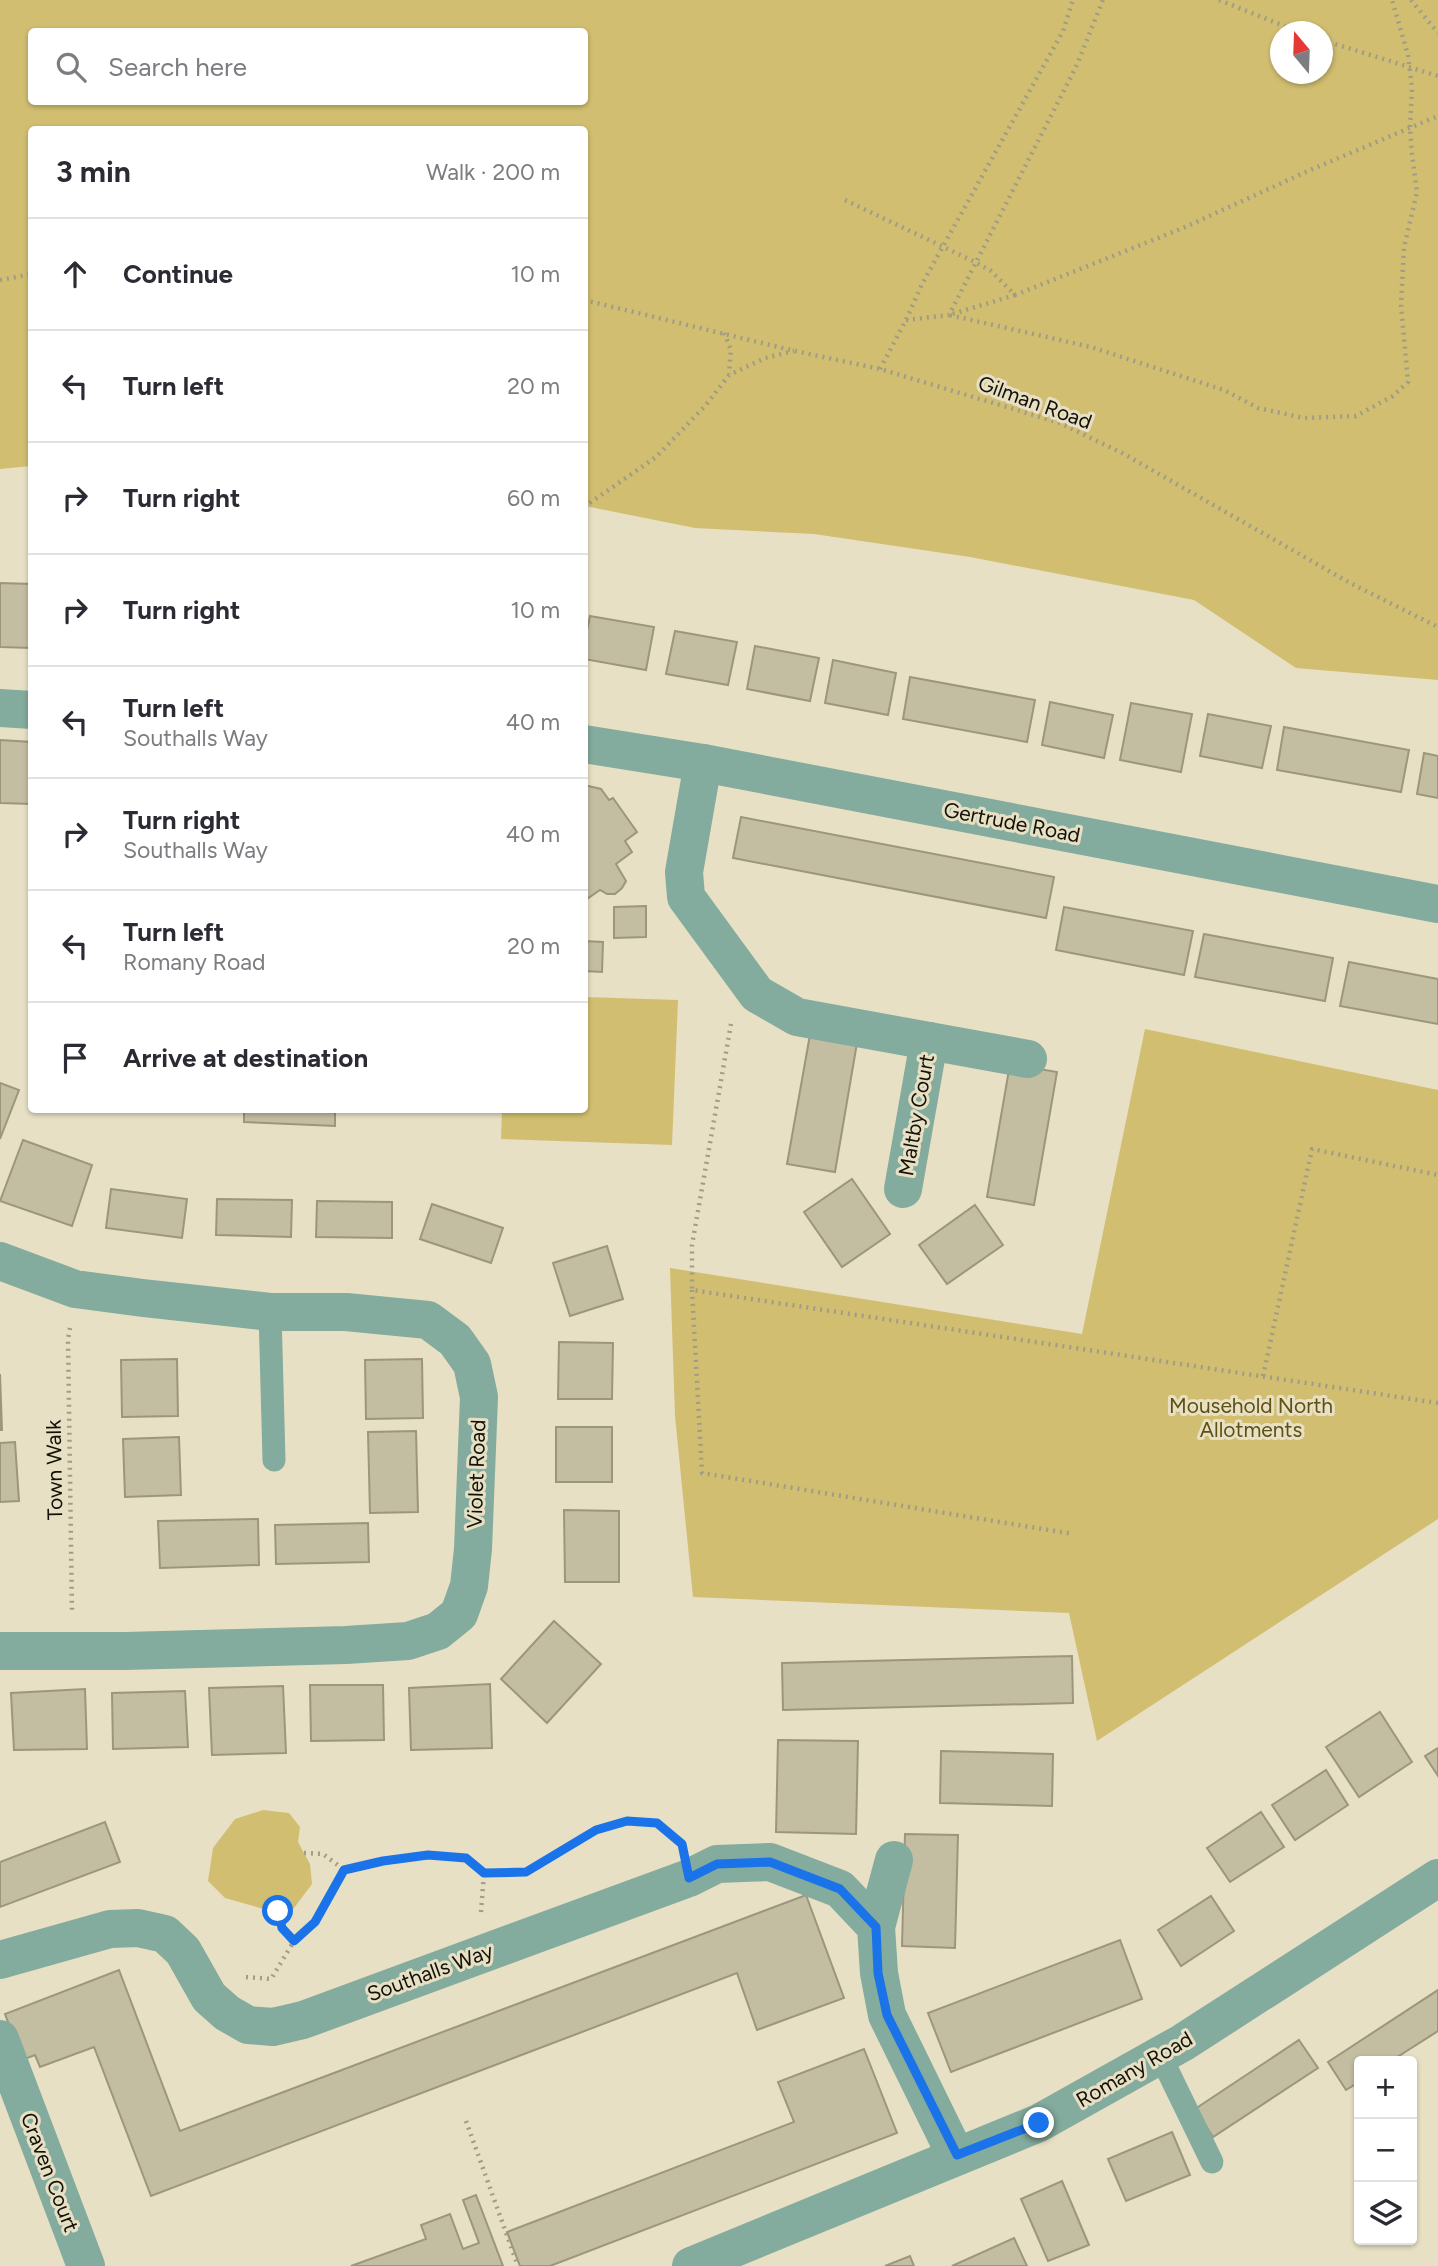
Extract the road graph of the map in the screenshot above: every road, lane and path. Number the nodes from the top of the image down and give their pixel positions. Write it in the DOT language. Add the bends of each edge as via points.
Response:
graph roads {
  1 [pos="1073,0"];
  2 [pos="1104,0"];
  3 [pos="1219,0"];
  4 [pos="1392,0"];
  5 [pos="1411,0"];
  6 [pos="1272,21"];
  7 [pos="1438,33"];
  8 [pos="1333,43"];
  9 [pos="1409,67"];
  10 [pos="1438,76"];
  11 [pos="1438,116"];
  12 [pos="1410,128"];
  13 [pos="845,201"];
  14 [pos="944,246"];
  15 [pos="975,262"];
  16 [pos="28,275"];
  17 [pos="0,280"];
  18 [pos="1015,295"];
  19 [pos="588,301"];
  20 [pos="949,315"];
  21 [pos="906,320"];
  22 [pos="724,333"];
  23 [pos="795,351"];
  24 [pos="880,369"];
  25 [pos="729,375"];
  26 [pos="588,504"];
  27 [pos="1438,627"];
  28 [pos="0,708"];
  29 [pos="28,710"];
  30 [pos="588,745"];
  31 [pos="703,762"];
  32 [pos="1438,904"];
  33 [pos="741,971"];
  34 [pos="929,1041"];
  35 [pos="1028,1059"];
  36 [pos="1438,1175"];
  37 [pos="903,1189"];
  38 [pos="0,1261"];
  39 [pos="75,1289"];
  40 [pos="692,1290"];
  41 [pos="270,1312"];
  42 [pos="1264,1376"];
  43 [pos="1438,1403"];
  44 [pos="274,1461"];
  45 [pos="1073,1534"];
  46 [pos="0,1651"];
  47 [pos="72,1651"];
  48 [pos="304,1853"];
  49 [pos="894,1860"];
  50 [pos="344,1870"];
  51 [pos="689,1878"];
  52 [pos="1438,1878"];
  53 [pos="278,1911"];
  54 [pos="876,1927"];
  55 [pos="294,1941"];
  56 [pos="0,1960"];
  57 [pos="197,1975"];
  58 [pos="0,2039"];
  59 [pos="1160,2055"];
  60 [pos="466,2122"];
  61 [pos="957,2155"];
  62 [pos="1212,2162"];
  63 [pos="86,2266"];
  64 [pos="517,2266"];
  65 [pos="691,2266"];
  1 -- 14 [label="path" via="1063,31"];
  2 -- 15 [label="path" via="1076,67"];
  3 -- 6 [label="path"];
  4 -- 9 [label="path"];
  5 -- 7 [label="path"];
  8 -- 9 [label="path"];
  9 -- 10 [label="path"];
  9 -- 12 [label="path"];
  11 -- 12 [label="path"];
  12 -- 18 [label="path" via="1184,228"];
  12 -- 20 [label="path" via="1417,192 1404,247 1401,305 1408,382 1393,396 1356,415 1304,418 1258,408 1224,390 1091,347"];
  13 -- 14 [label="path"];
  14 -- 15 [label="path"];
  14 -- 21 [label="path"];
  15 -- 18 [label="path"];
  15 -- 20 [label="path"];
  16 -- 17 [label="path"];
  18 -- 20 [label="path"];
  19 -- 22 [label="path, Gilman Road"];
  20 -- 21 [label="path"];
  21 -- 24 [label="path"];
  22 -- 23 [label="path, Gilman Road"];
  22 -- 25 [label="path" via="731,349"];
  23 -- 24 [label="path, Gilman Road"];
  23 -- 25 [label="path" via="765,358"];
  24 -- 27 [label="path, Gilman Road" via="1060,423"];
  25 -- 26 [label="path" via="656,457"];
  28 -- 29 [label="street"];
  30 -- 31 [label="street, Gertrude Road"];
  31 -- 32 [label="street, Gertrude Road"];
  31 -- 33 [label="street, Maltby Court" via="684,872 686,897"];
  33 -- 34 [label="street, Maltby Court" via="757,994 797,1017"];
  33 -- 40 [label="path" via="692,1245"];
  34 -- 35 [label="street, Maltby Court"];
  34 -- 37 [label="street, Maltby Court"];
  36 -- 42 [label="path" via="1312,1149"];
  38 -- 39 [label="street, Violet Road"];
  39 -- 41 [label="street, Violet Road"];
  39 -- 47 [label="path, Town Walk" via="68,1339"];
  40 -- 42 [label="path"];
  40 -- 45 [label="path" via="702,1473"];
  41 -- 44 [label="lane"];
  41 -- 47 [label="street, Violet Road" via="346,1312 428,1320 455,1340 472,1364 479,1397 473,1549 459,1614 438,1631 408,1642"];
  42 -- 43 [label="path"];
  46 -- 47 [label="street, Violet Road"];
  48 -- 50 [label="path" via="323,1854"];
  49 -- 54 [label="street"];
  50 -- 51 [label="path" via="428,1855 466,1858 484,1873 526,1872 596,1830 627,1821 657,1823 682,1844"];
  50 -- 55 [label="path" via="315,1922"];
  51 -- 54 [label="street, Southalls Way" via="717,1864 770,1862 840,1889"];
  51 -- 57 [label="street, Southalls Way" via="303,2020 273,2027 248,2025 227,2013 209,1997"];
  52 -- 59 [label="street, Romany Road"];
  53 -- 55 [label="path" via="282,1928"];
  54 -- 61 [label="street" via="878,1973 887,2015"];
  55 -- 57 [label="path" via="271,1979"];
  56 -- 57 [label="street, Southalls Way" via="110,1929 138,1928 165,1934 183,1951"];
  58 -- 63 [label="street, Craven Court"];
  59 -- 61 [label="street, Romany Road" via="1039,2123"];
  59 -- 62 [label="lane"];
  60 -- 64 [label="path"];
  61 -- 65 [label="street, Romany Road"];
}
